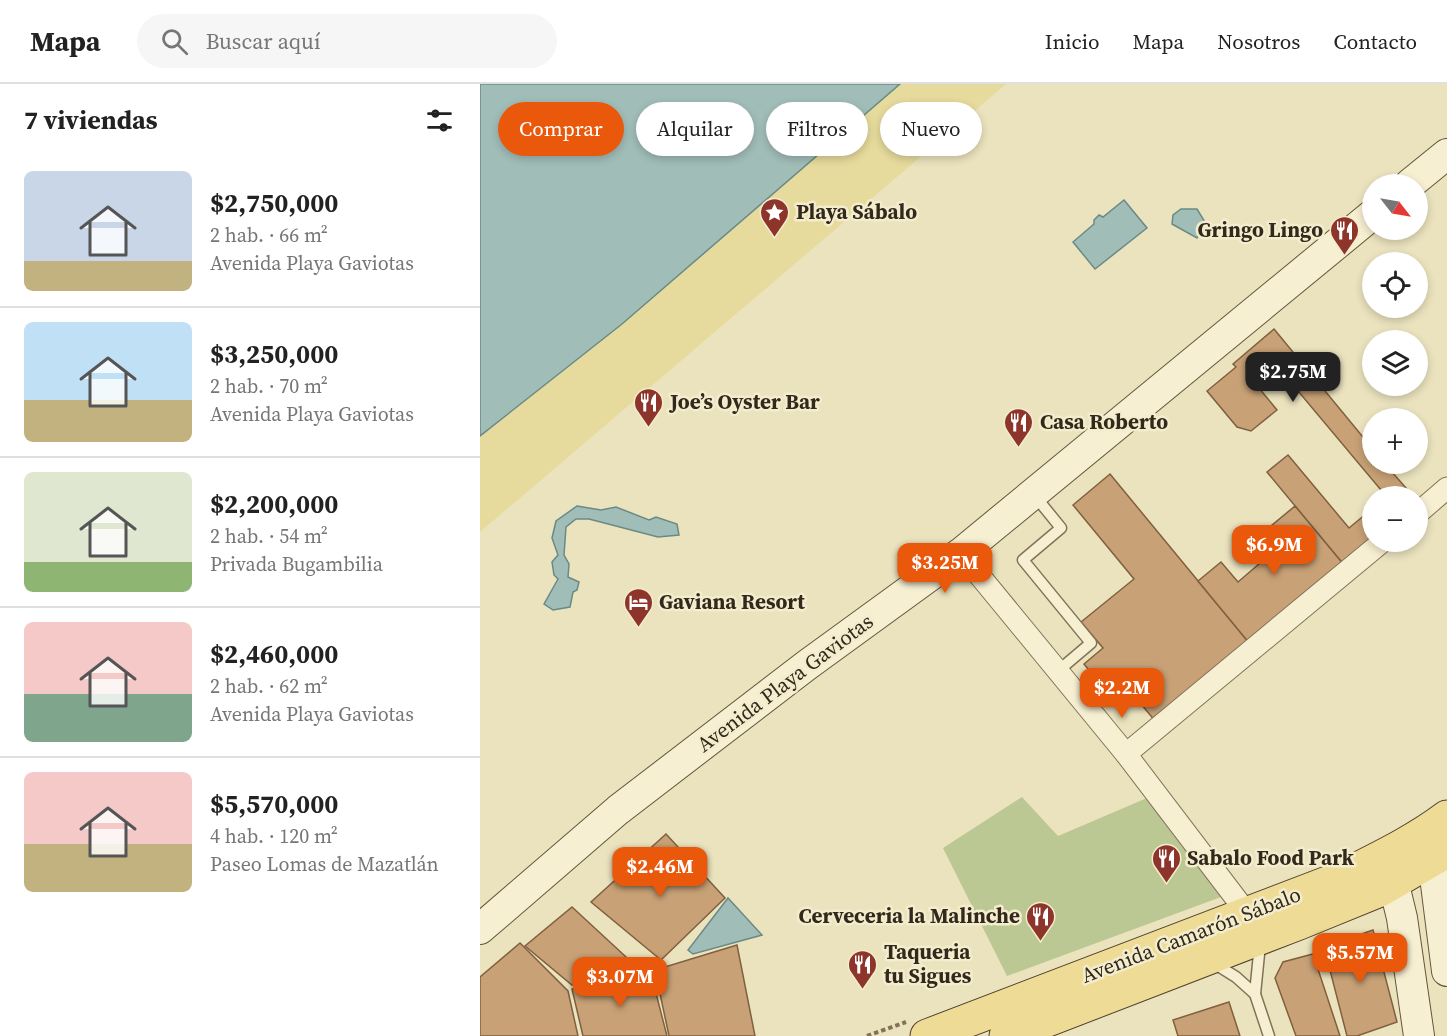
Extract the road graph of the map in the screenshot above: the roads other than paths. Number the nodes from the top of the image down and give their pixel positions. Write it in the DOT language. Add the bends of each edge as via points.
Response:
graph roads {
  1 [pos="1447,154"];
  2 [pos="1422,174"];
  3 [pos="1362,223"];
  4 [pos="1447,488"];
  5 [pos="1033,494"];
  6 [pos="1428,504"];
  7 [pos="1371,552"];
  8 [pos="961,553"];
  9 [pos="1058,671"];
  10 [pos="1126,754"];
  11 [pos="1439,840"];
  12 [pos="1390,869"];
  13 [pos="1254,926"];
  14 [pos="480,929"];
  15 [pos="1206,959"];
  16 [pos="1447,971"];
  17 [pos="1255,994"];
  18 [pos="927,1036"];
  19 [pos="1006,1036"];
  20 [pos="1269,1036"];
  21 [pos="1419,1036"];
  1 -- 2 [label="street"];
  3 -- 5 [label="street, Avenida Playa Gaviotas"];
  4 -- 6 [label="street"];
  5 -- 8 [label="street, Avenida Playa Gaviotas"];
  5 -- 9 [label="lane" via="1061,528 1023,560 1091,643"];
  7 -- 10 [label="street"];
  8 -- 9 [label="street"];
  8 -- 14 [label="street, Avenida Playa Gaviotas" via="618,810"];
  9 -- 10 [label="street"];
  10 -- 13 [label="street"];
  11 -- 12 [label="main road, Avenida Camarón Sábalo"];
  11 -- 16 [label="street"];
  12 -- 13 [label="main road, Avenida Camarón Sábalo" via="1338,879"];
  12 -- 21 [label="street" via="1402,918"];
  13 -- 15 [label="main road, Avenida Camarón Sábalo"];
  13 -- 17 [label="lane"];
  13 -- 18 [label="main road, Avenida Camarón Sábalo"];
  15 -- 17 [label="lane"];
  15 -- 19 [label="main road, Avenida Camarón Sábalo"];
  17 -- 20 [label="lane"];
}
